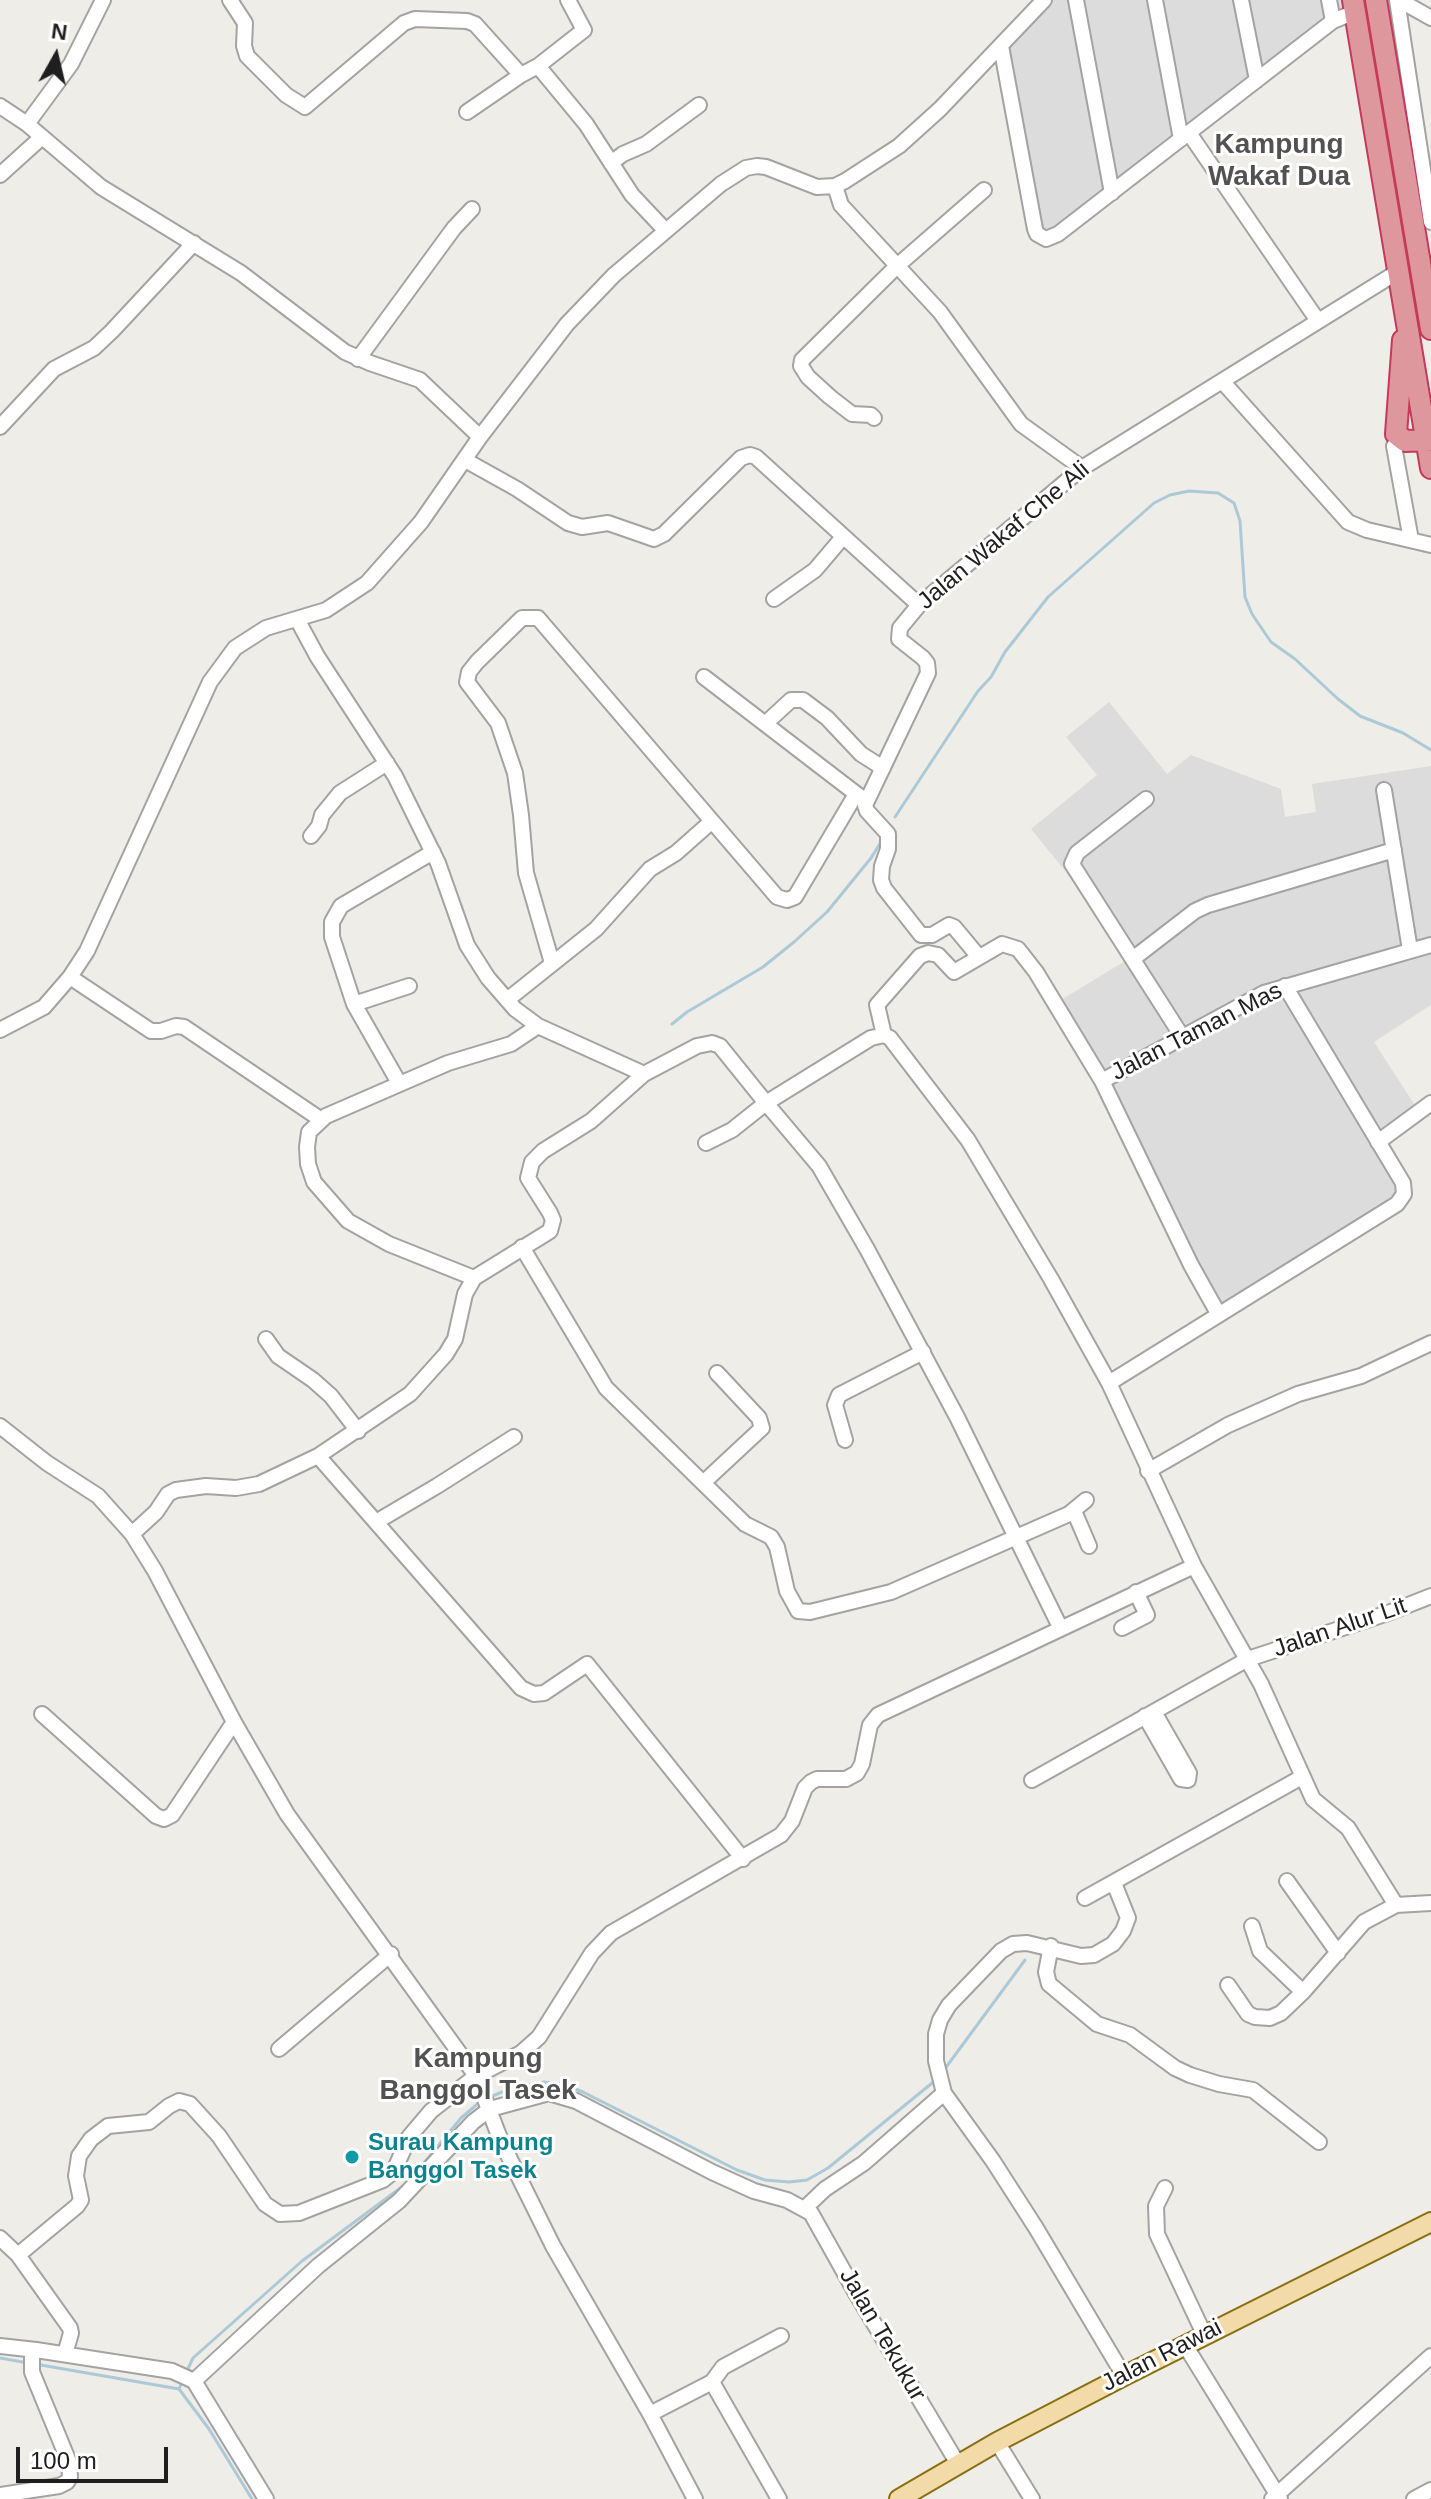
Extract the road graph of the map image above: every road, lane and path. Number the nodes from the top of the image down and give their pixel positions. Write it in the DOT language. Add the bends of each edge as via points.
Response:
graph roads {
  1 [pos="103,0"];
  2 [pos="230,0"];
  3 [pos="568,0"];
  4 [pos="1044,0"];
  5 [pos="1076,0"];
  6 [pos="1155,0"];
  7 [pos="1241,0"];
  8 [pos="1329,0"];
  9 [pos="1376,0"];
  10 [pos="1398,0"];
  11 [pos="1354,6"];
  12 [pos="1431,18"];
  13 [pos="1333,21"];
  14 [pos="1001,46"];
  15 [pos="538,66"];
  16 [pos="521,75"];
  17 [pos="1257,80"];
  18 [pos="699,105"];
  19 [pos="0,106"];
  20 [pos="467,112"];
  21 [pos="27,124"];
  22 [pos="1185,136"];
  23 [pos="42,137"];
  24 [pos="611,163"];
  25 [pos="0,175"];
  26 [pos="835,186"];
  27 [pos="984,190"];
  28 [pos="1112,193"];
  29 [pos="472,209"];
  30 [pos="1431,216"];
  31 [pos="665,230"];
  32 [pos="194,243"];
  33 [pos="897,266"];
  34 [pos="1399,271"];
  35 [pos="1406,312"];
  36 [pos="1318,321"];
  37 [pos="1431,329"];
  38 [pos="358,359"];
  39 [pos="1222,381"];
  40 [pos="874,418"];
  41 [pos="0,427"];
  42 [pos="480,437"];
  43 [pos="1399,438"];
  44 [pos="1428,440"];
  45 [pos="465,460"];
  46 [pos="1082,468"];
  47 [pos="1431,468"];
  48 [pos="843,537"];
  49 [pos="1411,540"];
  50 [pos="1431,545"];
  51 [pos="774,599"];
  52 [pos="919,605"];
  53 [pos="297,619"];
  54 [pos="704,677"];
  55 [pos="766,723"];
  56 [pos="387,763"];
  57 [pos="883,768"];
  58 [pos="1384,790"];
  59 [pos="861,798"];
  60 [pos="1146,799"];
  61 [pos="711,822"];
  62 [pos="311,836"];
  63 [pos="1394,850"];
  64 [pos="433,852"];
  65 [pos="1431,945"];
  66 [pos="1410,950"];
  67 [pos="979,957"];
  68 [pos="1134,958"];
  69 [pos="552,963"];
  70 [pos="70,977"];
  71 [pos="409,986"];
  72 [pos="1285,986"];
  73 [pos="507,1000"];
  74 [pos="354,1004"];
  75 [pos="538,1026"];
  76 [pos="0,1030"];
  77 [pos="884,1035"];
  78 [pos="1183,1038"];
  79 [pos="644,1074"];
  80 [pos="1102,1081"];
  81 [pos="399,1083"];
  82 [pos="766,1103"];
  83 [pos="1431,1103"];
  84 [pos="320,1119"];
  85 [pos="1378,1142"];
  86 [pos="706,1143"];
  87 [pos="522,1247"];
  88 [pos="474,1278"];
  89 [pos="1219,1315"];
  90 [pos="266,1339"];
  91 [pos="1431,1343"];
  92 [pos="923,1352"];
  93 [pos="717,1373"];
  94 [pos="1109,1383"];
  95 [pos="0,1426"];
  96 [pos="358,1431"];
  97 [pos="514,1437"];
  98 [pos="845,1440"];
  99 [pos="318,1456"];
  100 [pos="1148,1471"];
  101 [pos="704,1482"];
  102 [pos="376,1522"];
  103 [pos="132,1534"];
  104 [pos="1017,1537"];
  105 [pos="1089,1546"];
  106 [pos="1194,1566"];
  107 [pos="1136,1592"];
  108 [pos="1431,1596"];
  109 [pos="1060,1627"];
  110 [pos="1122,1628"];
  111 [pos="1248,1659"];
  112 [pos="42,1714"];
  113 [pos="234,1722"];
  114 [pos="1302,1777"];
  115 [pos="1032,1780"];
  116 [pos="743,1859"];
  117 [pos="1287,1881"];
  118 [pos="1114,1883"];
  119 [pos="1085,1898"];
  120 [pos="1431,1903"];
  121 [pos="1396,1905"];
  122 [pos="1252,1926"];
  123 [pos="1051,1946"];
  124 [pos="1338,1953"];
  125 [pos="391,1954"];
  126 [pos="1228,1985"];
  127 [pos="1303,1992"];
  128 [pos="279,2049"];
  129 [pos="477,2077"];
  130 [pos="944,2093"];
  131 [pos="490,2108"];
  132 [pos="1319,2142"];
  133 [pos="1165,2188"];
  134 [pos="392,2191"];
  135 [pos="805,2208"];
  136 [pos="1431,2222"];
  137 [pos="0,2238"];
  138 [pos="18,2255"];
  139 [pos="1204,2334"];
  140 [pos="781,2336"];
  141 [pos="1185,2345"];
  142 [pos="0,2346"];
  143 [pos="34,2353"];
  144 [pos="65,2354"];
  145 [pos="1431,2356"];
  146 [pos="1124,2376"];
  147 [pos="191,2380"];
  148 [pos="712,2382"];
  149 [pos="650,2414"];
  150 [pos="997,2442"];
  151 [pos="958,2464"];
  152 [pos="1431,2490"];
  153 [pos="0,2495"];
  154 [pos="1277,2497"];
  155 [pos="266,2499"];
  156 [pos="695,2499"];
  157 [pos="779,2499"];
  158 [pos="899,2499"];
  159 [pos="1032,2499"];
  160 [pos="1414,2499"];
  1 -- 21 [label="street" via="71,64"];
  2 -- 16 [label="street" via="245,23 247,56 305,107 415,19 475,24"];
  3 -- 15 [label="street" via="584,30"];
  4 -- 14 [label="street"];
  5 -- 28 [label="street"];
  6 -- 22 [label="street"];
  7 -- 17 [label="street"];
  8 -- 13 [label="street"];
  9 -- 37 [label="highway"];
  10 -- 12 [label="street"];
  10 -- 30 [label="street"];
  11 -- 13 [label="street"];
  11 -- 34 [label="highway"];
  13 -- 17 [label="street"];
  14 -- 26 [label="street" via="899,146"];
  14 -- 28 [label="street" via="1037,234 1046,239 1058,234"];
  15 -- 16 [label="street"];
  15 -- 24 [label="street"];
  16 -- 20 [label="street"];
  17 -- 22 [label="street"];
  18 -- 24 [label="street"];
  19 -- 21 [label="street"];
  21 -- 23 [label="street"];
  22 -- 28 [label="street"];
  22 -- 36 [label="street"];
  23 -- 25 [label="street"];
  23 -- 32 [label="street" via="101,187"];
  24 -- 31 [label="street"];
  26 -- 31 [label="street" via="817,187 766,167 746,168"];
  26 -- 33 [label="street" via="841,205"];
  27 -- 33 [label="street"];
  29 -- 38 [label="street"];
  31 -- 42 [label="street" via="567,324"];
  32 -- 38 [label="street"];
  32 -- 41 [label="street" via="112,331 94,348 54,369"];
  33 -- 40 [label="street" via="801,366 852,414"];
  33 -- 46 [label="street" via="940,312 1021,424"];
  34 -- 35 [label="highway"];
  34 -- 36 [label="street, Jalan Wakaf Che Ali"];
  35 -- 43 [label="highway" via="1395,416"];
  35 -- 44 [label="highway"];
  36 -- 39 [label="street, Jalan Wakaf Che Ali"];
  38 -- 42 [label="street" via="420,380"];
  39 -- 46 [label="street, Jalan Wakaf Che Ali"];
  39 -- 49 [label="street" via="1348,522"];
  42 -- 45 [label="street"];
  43 -- 44 [label="highway"];
  43 -- 49 [label="street" via="1394,446"];
  44 -- 47 [label="highway"];
  45 -- 48 [label="street" via="568,523 608,523 654,539 750,455"];
  45 -- 53 [label="street" via="421,522 367,583 342,601"];
  46 -- 52 [label="street, Jalan Wakaf Che Ali"];
  48 -- 51 [label="street" via="815,570"];
  48 -- 52 [label="street"];
  49 -- 50 [label="street"];
  52 -- 57 [label="street, Jalan Wakaf Che Ali" via="898,634 927,663 928,673"];
  53 -- 56 [label="street"];
  53 -- 70 [label="street" via="249,637 215,673 102,922"];
  54 -- 55 [label="street"];
  55 -- 57 [label="street" via="791,700 803,700"];
  55 -- 59 [label="street"];
  56 -- 62 [label="street" via="340,793"];
  56 -- 64 [label="street"];
  57 -- 59 [label="street, Jalan Wakaf Che Ali"];
  58 -- 63 [label="street"];
  59 -- 61 [label="street, Jalan Wakaf Che Ali" via="795,897 787,900 777,897"];
  59 -- 67 [label="street" via="888,834 881,874 884,888 921,935 949,925"];
  60 -- 68 [label="street" via="1077,853 1072,864"];
  61 -- 69 [label="street" via="650,869 596,929"];
  61 -- 69 [label="street" via="538,618 522,618 477,662 467,682 498,723 515,773 526,873"];
  63 -- 66 [label="street"];
  63 -- 68 [label="street" via="1208,905"];
  64 -- 73 [label="street" via="467,945"];
  64 -- 74 [label="street" via="334,914 332,937"];
  65 -- 66 [label="street, Jalan Taman Mas"];
  66 -- 72 [label="street, Jalan Taman Mas"];
  67 -- 77 [label="street" via="954,972 938,955 920,956 877,1005"];
  67 -- 80 [label="street" via="1002,944 1018,949"];
  68 -- 78 [label="street"];
  69 -- 73 [label="street"];
  70 -- 76 [label="street" via="44,1007"];
  70 -- 84 [label="street" via="151,1031 184,1027"];
  71 -- 74 [label="street"];
  72 -- 78 [label="street, Jalan Taman Mas"];
  72 -- 85 [label="street"];
  73 -- 75 [label="street"];
  74 -- 81 [label="street"];
  75 -- 79 [label="street"];
  75 -- 81 [label="street" via="511,1044"];
  77 -- 82 [label="street"];
  77 -- 94 [label="street" via="968,1140"];
  78 -- 80 [label="street, Jalan Taman Mas"];
  79 -- 82 [label="street" via="712,1043"];
  79 -- 87 [label="street" via="591,1121 532,1162 528,1178 553,1225"];
  80 -- 89 [label="street"];
  81 -- 84 [label="street"];
  82 -- 86 [label="street"];
  82 -- 92 [label="street" via="833,1188"];
  83 -- 85 [label="street"];
  84 -- 88 [label="street" via="309,1132 308,1164 327,1199 358,1228"];
  85 -- 89 [label="street" via="1405,1188 1401,1200"];
  87 -- 88 [label="street"];
  87 -- 101 [label="street" via="606,1388"];
  88 -- 96 [label="street" via="446,1354 410,1394"];
  89 -- 94 [label="street"];
  90 -- 96 [label="street" via="278,1356 331,1396"];
  91 -- 100 [label="street" via="1361,1376 1298,1394 1228,1425"];
  92 -- 98 [label="street" via="839,1395 835,1405"];
  92 -- 104 [label="street"];
  93 -- 101 [label="street" via="759,1418 762,1428"];
  94 -- 100 [label="street"];
  95 -- 103 [label="street" via="98,1496"];
  96 -- 99 [label="street"];
  97 -- 102 [label="street"];
  99 -- 102 [label="street"];
  99 -- 103 [label="street" via="259,1484 176,1490"];
  100 -- 106 [label="street"];
  101 -- 104 [label="street" via="745,1524 774,1542 791,1602 803,1613 881,1595"];
  102 -- 116 [label="street" via="527,1692 544,1693 587,1664"];
  103 -- 113 [label="street"];
  104 -- 105 [label="street" via="1080,1506"];
  104 -- 109 [label="street"];
  106 -- 107 [label="street"];
  106 -- 111 [label="street"];
  107 -- 109 [label="street"];
  107 -- 110 [label="street" via="1147,1615"];
  108 -- 111 [label="street, Jalan Alur Lit"];
  109 -- 116 [label="street" via="878,1715 870,1725 857,1773 811,1782 781,1835"];
  111 -- 114 [label="street"];
  111 -- 115 [label="street, Jalan Alur Lit"];
  112 -- 113 [label="street" via="164,1819 172,1815"];
  113 -- 125 [label="street" via="287,1814"];
  114 -- 118 [label="street"];
  114 -- 121 [label="street" via="1317,1804 1348,1828"];
  116 -- 129 [label="street" via="611,1933 529,2047"];
  117 -- 124 [label="street"];
  118 -- 119 [label="street"];
  118 -- 123 [label="street" via="1128,1918 1113,1944 1081,1956"];
  120 -- 121 [label="street"];
  121 -- 124 [label="street" via="1364,1922"];
  122 -- 127 [label="street" via="1260,1951"];
  123 -- 130 [label="street" via="1013,1944 949,2005 936,2034"];
  123 -- 132 [label="street" via="1049,1984 1097,2024 1130,2035 1190,2075 1253,2090"];
  124 -- 127 [label="street"];
  125 -- 128 [label="street"];
  125 -- 129 [label="street"];
  126 -- 127 [label="street" via="1248,2014 1263,2018 1281,2013"];
  129 -- 131 [label="street"];
  129 -- 134 [label="street" via="431,2111 409,2137 394,2171"];
  130 -- 135 [label="street"];
  130 -- 146 [label="street" via="1036,2228"];
  131 -- 134 [label="street" via="453,2140 419,2181"];
  131 -- 135 [label="street" via="542,2093 557,2094 726,2178"];
  131 -- 149 [label="street" via="553,2246"];
  133 -- 139 [label="street" via="1156,2206 1157,2234"];
  134 -- 138 [label="street" via="280,2214 265,2204 219,2136 190,2104 179,2101 149,2122 108,2126 91,2139 76,2164 81,2200"];
  134 -- 147 [label="street"];
  135 -- 151 [label="street, Jalan Tekukur"];
  136 -- 139 [label="main road, Jalan Rawai"];
  137 -- 138 [label="street"];
  138 -- 144 [label="street" via="70,2328"];
  139 -- 141 [label="main road, Jalan Rawai"];
  140 -- 148 [label="street" via="723,2367"];
  141 -- 146 [label="main road, Jalan Rawai"];
  141 -- 154 [label="street"];
  142 -- 143 [label="street"];
  143 -- 144 [label="street"];
  143 -- 153 [label="street" via="32,2372 69,2462 70,2477 59,2486"];
  144 -- 147 [label="street" via="172,2371"];
  145 -- 154 [label="street"];
  146 -- 150 [label="main road, Jalan Rawai"];
  147 -- 155 [label="street"];
  148 -- 149 [label="street"];
  148 -- 157 [label="street"];
  149 -- 156 [label="street"];
  150 -- 151 [label="main road, Jalan Rawai"];
  150 -- 159 [label="street"];
  151 -- 158 [label="main road, Jalan Rawai"];
  152 -- 160 [label="street"];
}
